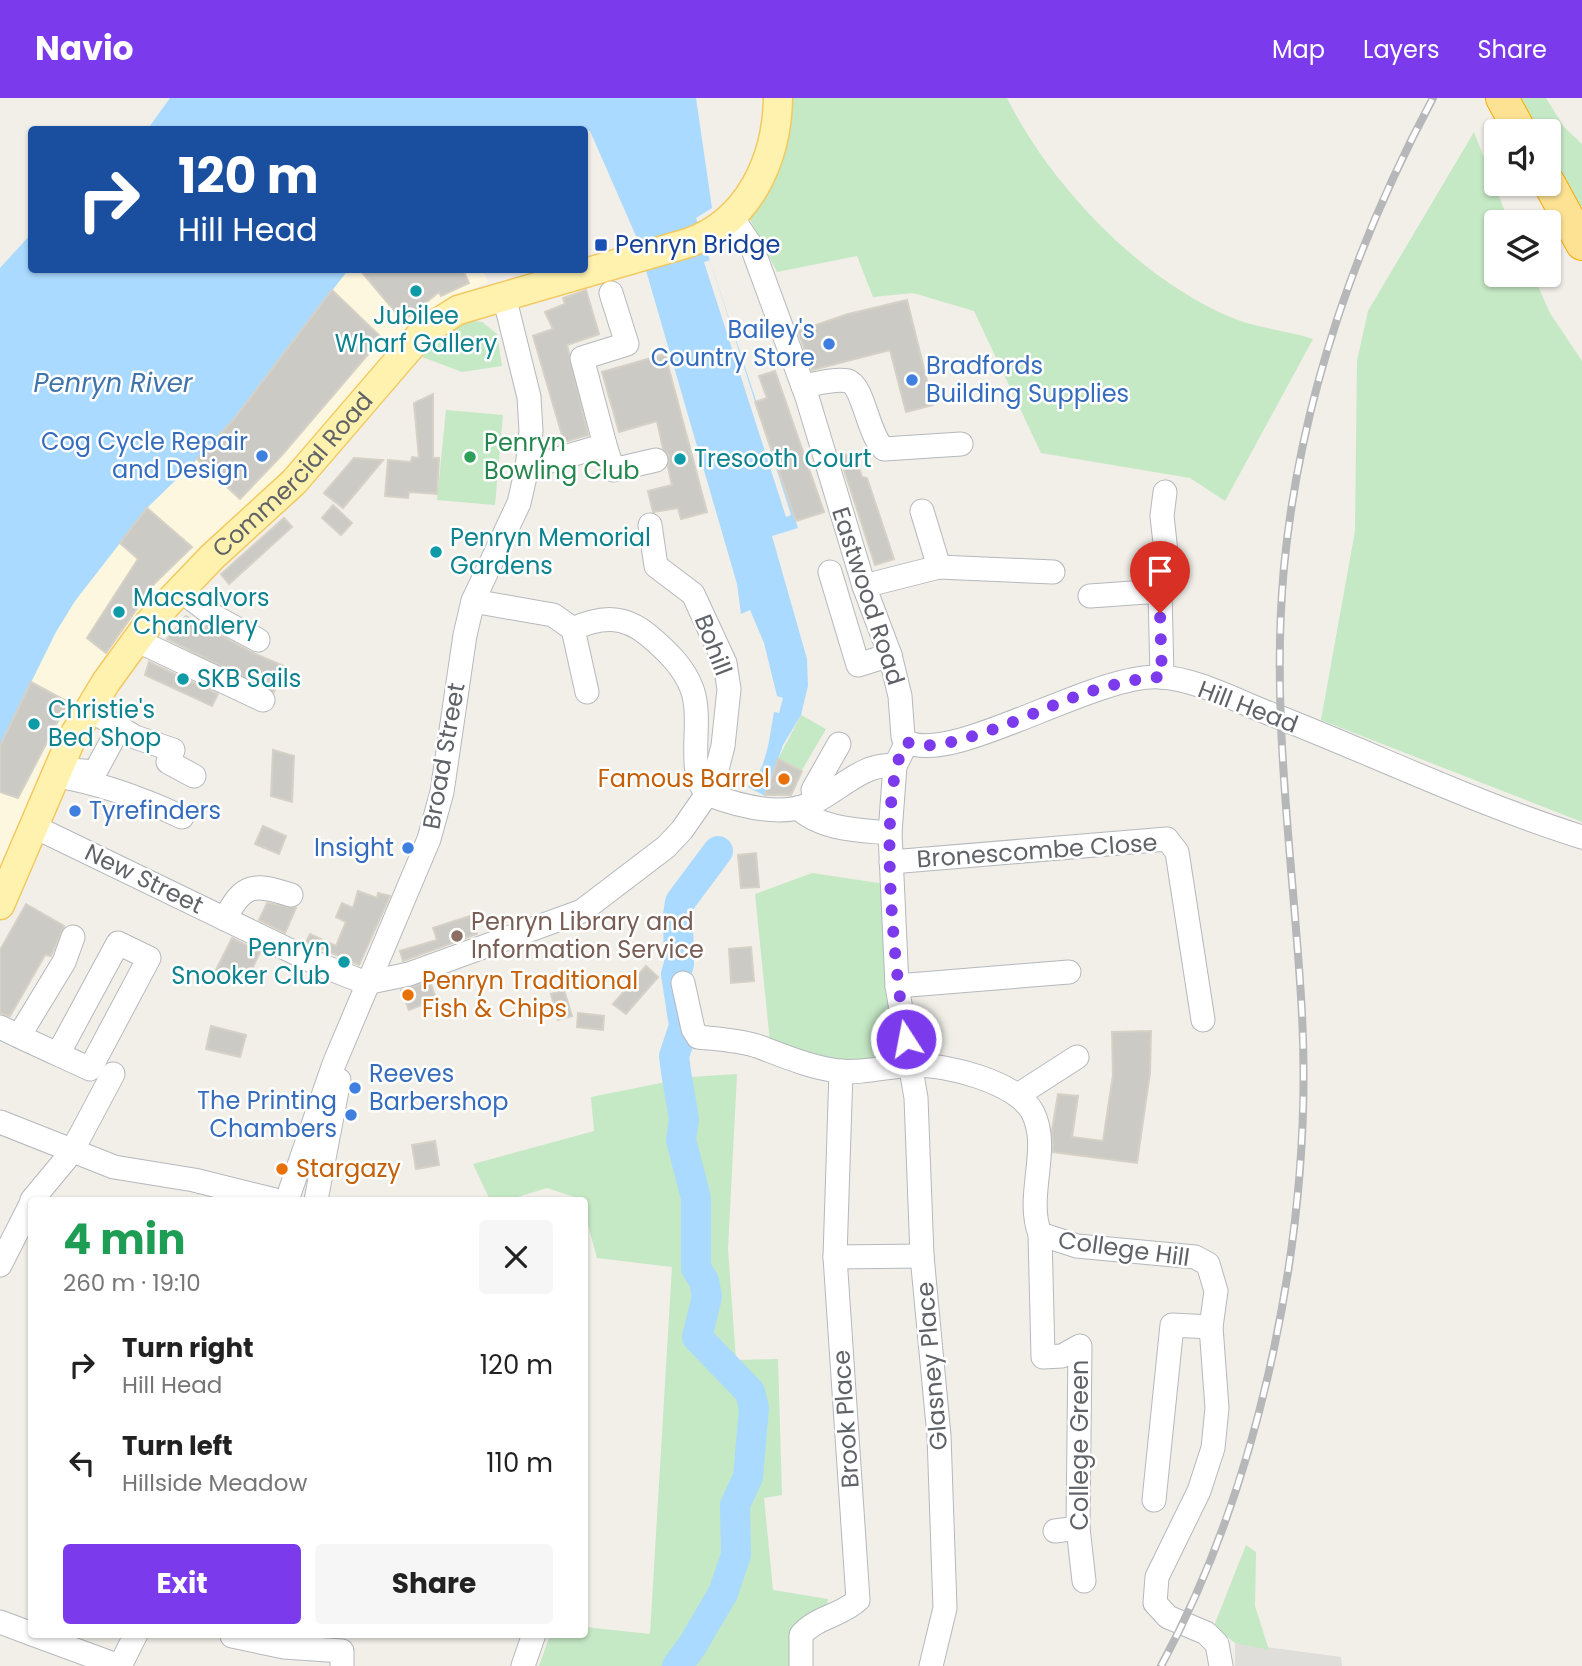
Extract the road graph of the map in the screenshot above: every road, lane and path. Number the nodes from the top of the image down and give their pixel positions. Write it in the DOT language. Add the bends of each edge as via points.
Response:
graph roads {
  1 [pos="778,98"];
  2 [pos="1502,98"];
  3 [pos="1513,119"];
  4 [pos="1556,196"];
  5 [pos="723,223"];
  6 [pos="1582,244"];
  7 [pos="588,271"];
  8 [pos="582,273"];
  9 [pos="611,293"];
  10 [pos="504,296"];
  11 [pos="803,386"];
  12 [pos="961,444"];
  13 [pos="605,445"];
  14 [pos="656,460"];
  15 [pos="527,468"];
  16 [pos="1165,492"];
  17 [pos="922,511"];
  18 [pos="650,525"];
  19 [pos="939,567"];
  20 [pos="830,572"];
  21 [pos="1053,572"];
  22 [pos="864,586"];
  23 [pos="180,590"];
  24 [pos="1160,591"];
  25 [pos="1090,596"];
  26 [pos="473,601"];
  27 [pos="573,629"];
  28 [pos="136,640"];
  29 [pos="258,640"];
  30 [pos="890,655"];
  31 [pos="1162,677"];
  32 [pos="587,692"];
  33 [pos="263,700"];
  34 [pos="90,710"];
  35 [pos="120,726"];
  36 [pos="907,742"];
  37 [pos="839,744"];
  38 [pos="895,766"];
  39 [pos="57,773"];
  40 [pos="194,776"];
  41 [pos="707,794"];
  42 [pos="807,805"];
  43 [pos="181,817"];
  44 [pos="35,827"];
  45 [pos="890,833"];
  46 [pos="1582,837"];
  47 [pos="891,862"];
  48 [pos="291,895"];
  49 [pos="0,905"];
  50 [pos="225,919"];
  51 [pos="73,937"];
  52 [pos="1069,972"];
  53 [pos="683,983"];
  54 [pos="366,984"];
  55 [pos="897,986"];
  56 [pos="1203,1020"];
  57 [pos="9,1032"];
  58 [pos="342,1049"];
  59 [pos="58,1054"];
  60 [pos="1077,1057"];
  61 [pos="911,1065"];
  62 [pos="841,1071"];
  63 [pos="113,1074"];
  64 [pos="1018,1095"];
  65 [pos="0,1122"];
  66 [pos="71,1153"];
  67 [pos="35,1197"];
  68 [pos="263,1197"];
  69 [pos="288,1197"];
  70 [pos="317,1197"];
  71 [pos="28,1218"];
  72 [pos="1040,1234"];
  73 [pos="23,1240"];
  74 [pos="922,1256"];
  75 [pos="835,1257"];
  76 [pos="0,1265"];
  77 [pos="1211,1327"];
  78 [pos="1154,1500"];
  79 [pos="1078,1528"];
  80 [pos="1055,1531"];
  81 [pos="1084,1581"];
  82 [pos="0,1622"];
  83 [pos="28,1632"];
  84 [pos="43,1638"];
  85 [pos="134,1638"];
  86 [pos="143,1638"];
  87 [pos="241,1638"];
  88 [pos="533,1638"];
  89 [pos="342,1658"];
  90 [pos="119,1666"];
  91 [pos="136,1666"];
  92 [pos="523,1666"];
  93 [pos="801,1666"];
  94 [pos="931,1666"];
  95 [pos="1221,1666"];
  1 -- 5 [label="main road" via="766,167 754,190"];
  2 -- 3 [label="highway"];
  4 -- 6 [label="highway"];
  5 -- 7 [label="main road, Commercial Road" via="688,243"];
  5 -- 11 [label="street, Eastwood Road" via="752,247"];
  8 -- 10 [label="main road, Commercial Road"];
  9 -- 13 [label="street" via="627,344 582,358"];
  10 -- 15 [label="street, Broad Street" via="529,397"];
  10 -- 23 [label="main road, Commercial Road" via="458,310 423,332 294,482"];
  11 -- 12 [label="street" via="848,381 856,386 875,442 884,449"];
  11 -- 22 [label="street, Eastwood Road"];
  13 -- 14 [label="street" via="612,470"];
  13 -- 15 [label="street"];
  15 -- 26 [label="street, Broad Street" via="519,503"];
  16 -- 24 [label="street" via="1161,516 1168,570"];
  17 -- 19 [label="street"];
  18 -- 41 [label="street, Bohill" via="656,566 693,594 725,663 729,705 720,762"];
  19 -- 21 [label="street"];
  19 -- 22 [label="street"];
  20 -- 30 [label="street" via="858,665"];
  22 -- 30 [label="street, Eastwood Road"];
  23 -- 28 [label="main road, Commercial Road"];
  23 -- 29 [label="street" via="217,618"];
  24 -- 25 [label="street"];
  24 -- 31 [label="street"];
  26 -- 27 [label="street" via="554,615"];
  26 -- 54 [label="street, Broad Street" via="442,792 429,839"];
  27 -- 32 [label="street"];
  27 -- 41 [label="street, Bohill" via="607,618 630,623 680,667 695,700 695,771"];
  28 -- 33 [label="street"];
  28 -- 34 [label="main road, Commercial Road"];
  30 -- 36 [label="street, Eastwood Road" via="900,696 902,737"];
  31 -- 36 [label="street, Hill Head" via="1141,677 1083,694 960,740 923,746"];
  31 -- 46 [label="street, Hill Head" via="1217,694 1524,819"];
  34 -- 35 [label="street"];
  34 -- 39 [label="main road, Commercial Road"];
  35 -- 39 [label="street" via="95,772"];
  35 -- 40 [label="street" via="135,737 173,750 168,762"];
  36 -- 38 [label="street"];
  37 -- 42 [label="street"];
  38 -- 42 [label="street" via="874,768"];
  38 -- 45 [label="street, Glasney Place"];
  39 -- 43 [label="street" via="146,800"];
  39 -- 44 [label="main road, Commercial Road"];
  41 -- 42 [label="street" via="760,807"];
  41 -- 54 [label="street" via="666,847 582,911 409,974"];
  42 -- 45 [label="street" via="808,817 831,825"];
  44 -- 49 [label="main road, Commercial Road"];
  44 -- 50 [label="street, New Street"];
  45 -- 47 [label="street, Glasney Place"];
  47 -- 55 [label="street, Glasney Place"];
  47 -- 56 [label="street, Bronescombe Close" via="1167,839 1177,852"];
  48 -- 50 [label="street" via="250,888 234,900"];
  50 -- 54 [label="street, New Street"];
  51 -- 57 [label="street" via="64,962"];
  52 -- 55 [label="street"];
  53 -- 62 [label="street, College Hill" via="698,1037 754,1045 786,1059"];
  54 -- 58 [label="street, Broad Street"];
  55 -- 61 [label="street, Glasney Place"];
  57 -- 59 [label="street"];
  58 -- 69 [label="street"];
  58 -- 70 [label="street"];
  59 -- 59 [label="street" via="118,943 149,958 90,1069"];
  60 -- 64 [label="street"];
  61 -- 62 [label="street, College Hill"];
  61 -- 64 [label="street, College Hill" via="993,1080"];
  61 -- 74 [label="street, Glasney Place"];
  62 -- 75 [label="street, Brook Place"];
  63 -- 66 [label="street"];
  64 -- 72 [label="street, College Hill" via="1039,1125 1034,1218"];
  65 -- 66 [label="street"];
  66 -- 67 [label="street"];
  66 -- 68 [label="street" via="114,1167"];
  71 -- 73 [label="street"];
  72 -- 77 [label="street, College Hill" via="1077,1246 1195,1257 1208,1264 1216,1291"];
  72 -- 79 [label="street, College Green" via="1043,1357 1062,1356 1080,1346"];
  73 -- 76 [label="street"];
  74 -- 75 [label="street"];
  74 -- 94 [label="street, Glasney Place" via="939,1436 945,1608"];
  75 -- 93 [label="street, Brook Place" via="858,1600 801,1635"];
  77 -- 78 [label="street" via="1172,1325"];
  77 -- 95 [label="street, College Hill" via="1217,1408 1213,1448 1199,1491 1157,1577 1155,1603 1168,1618 1206,1633 1217,1644"];
  79 -- 80 [label="street"];
  79 -- 81 [label="street, College Green"];
  82 -- 83 [label="street"];
  84 -- 90 [label="street"];
  85 -- 90 [label="street"];
  86 -- 91 [label="street"];
  87 -- 89 [label="street"];
  88 -- 92 [label="street"];
}
